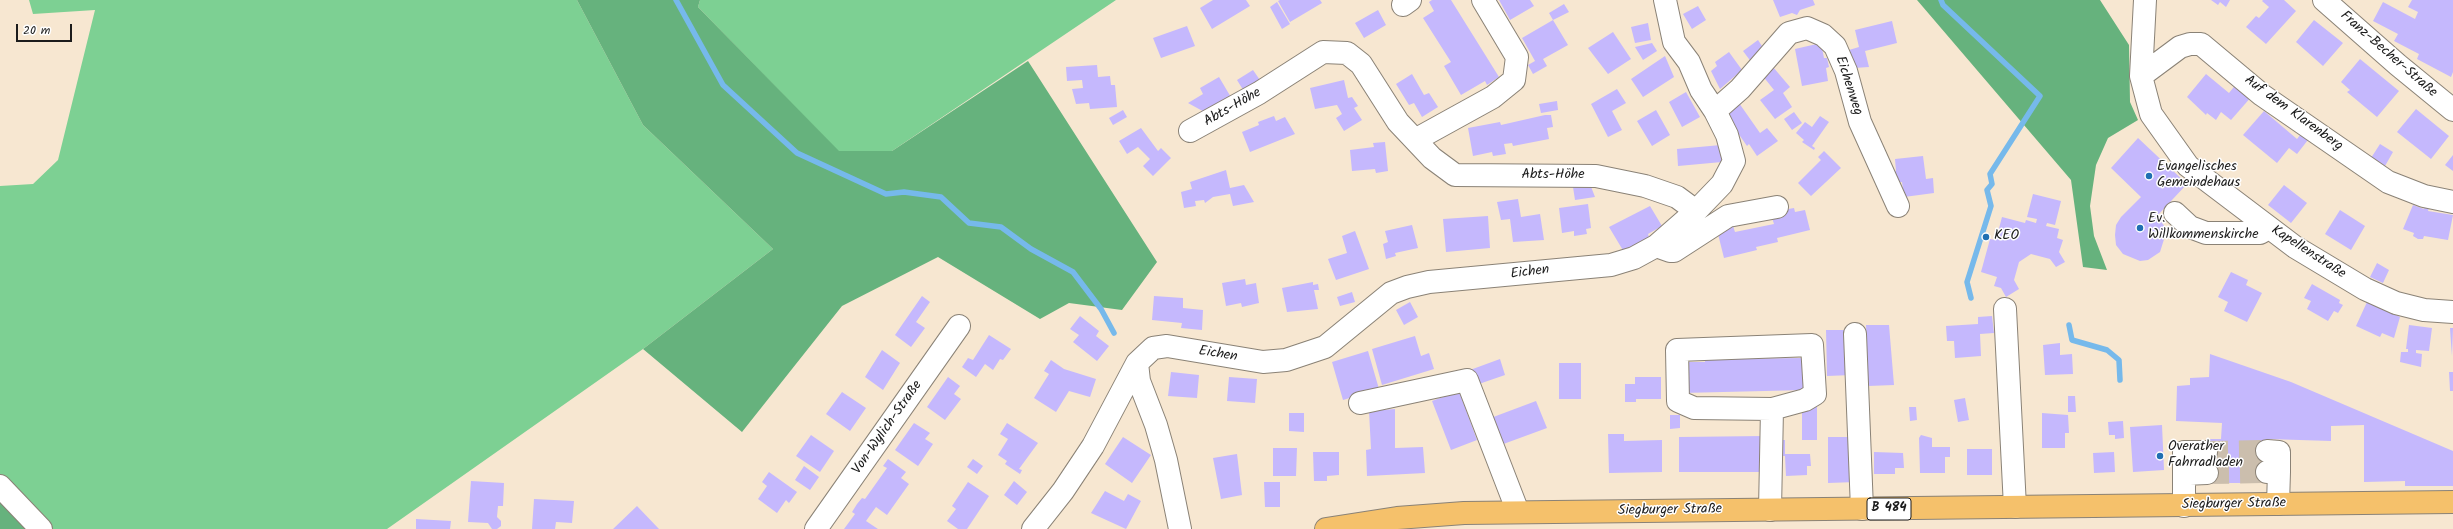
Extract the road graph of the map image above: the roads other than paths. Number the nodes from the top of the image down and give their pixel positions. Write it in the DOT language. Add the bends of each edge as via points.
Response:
graph roads {
  1 [pos="1483,0"];
  2 [pos="1665,0"];
  3 [pos="2145,0"];
  4 [pos="2324,0"];
  5 [pos="2141,76"];
  6 [pos="2453,110"];
  7 [pos="1715,111"];
  8 [pos="1190,131"];
  9 [pos="1415,140"];
  10 [pos="2453,202"];
  11 [pos="1898,206"];
  12 [pos="1777,208"];
  13 [pos="1696,211"];
  14 [pos="2174,213"];
  15 [pos="2269,228"];
  16 [pos="1656,246"];
  17 [pos="2005,309"];
  18 [pos="2453,312"];
  19 [pos="959,326"];
  20 [pos="1855,334"];
  21 [pos="1131,372"];
  22 [pos="1360,403"];
  23 [pos="1772,409"];
  24 [pos="2207,462"];
  25 [pos="2271,465"];
  26 [pos="0,486"];
  27 [pos="2453,502"];
  28 [pos="2278,504"];
  29 [pos="2184,506"];
  30 [pos="2015,507"];
  31 [pos="1862,509"];
  32 [pos="1770,510"];
  33 [pos="1518,512"];
  34 [pos="41,529"];
  35 [pos="816,529"];
  36 [pos="1032,529"];
  37 [pos="1180,529"];
  38 [pos="1326,529"];
  1 -- 9 [label="street" via="1517,57 1514,80 1493,97"];
  2 -- 7 [label="street, Eichen" via="1674,42 1689,62 1701,90"];
  3 -- 5 [label="street, Kapellenstraße"];
  4 -- 6 [label="street, Franz-Becher-Straße"];
  5 -- 10 [label="street, Auf dem Klarenberg" via="2180,48 2190,44 2201,44 2262,95 2388,182 2424,196"];
  5 -- 15 [label="street, Kapellenstraße" via="2151,114 2188,166"];
  7 -- 11 [label="street, Eichenweg" via="1740,89 1789,33 1807,28 1823,35 1835,46 1846,70 1860,122"];
  7 -- 13 [label="street, Eichen" via="1727,135 1734,161 1722,184"];
  8 -- 9 [label="street, Abts-Höhe" via="1259,93 1322,52 1347,53 1361,64 1398,122"];
  9 -- 13 [label="street, Abts-Höhe" via="1432,158 1455,175 1596,176 1645,186 1677,196"];
  12 -- 16 [label="street" via="1728,216 1674,251 1670,252"];
  13 -- 16 [label="street, Eichen"];
  14 -- 15 [label="street" via="2190,227 2206,233 2260,233"];
  15 -- 18 [label="street, Kapellenstraße" via="2316,261 2365,289 2396,303 2424,310"];
  16 -- 21 [label="street, Eichen" via="1634,258 1611,265 1458,279 1407,287 1391,293 1325,347 1286,360 1249,360 1167,346 1153,348"];
  17 -- 30 [label="street"];
  19 -- 35 [label="street, Von-Wylich-Straße"];
  20 -- 31 [label="street"];
  21 -- 36 [label="street, Eichen" via="1093,446 1063,491"];
  21 -- 37 [label="street" via="1139,381 1156,424"];
  22 -- 33 [label="street" via="1467,380"];
  23 -- 23 [label="street" via="1805,400 1815,394 1812,345 1677,350 1678,400 1694,408"];
  23 -- 32 [label="street"];
  24 -- 29 [label="street" via="2184,474"];
  25 -- 28 [label="street"];
  26 -- 34 [label="street"];
  27 -- 28 [label="main road, Siegburger Straße / B 484"];
  28 -- 29 [label="main road, Siegburger Straße / B 484"];
  29 -- 30 [label="main road, Siegburger Straße / B 484"];
  30 -- 31 [label="main road, Siegburger Straße / B 484"];
  31 -- 32 [label="main road, Siegburger Straße / B 484"];
  32 -- 33 [label="main road, Siegburger Straße / B 484"];
  33 -- 38 [label="main road, Siegburger Straße / B 484" via="1397,518"];
}
